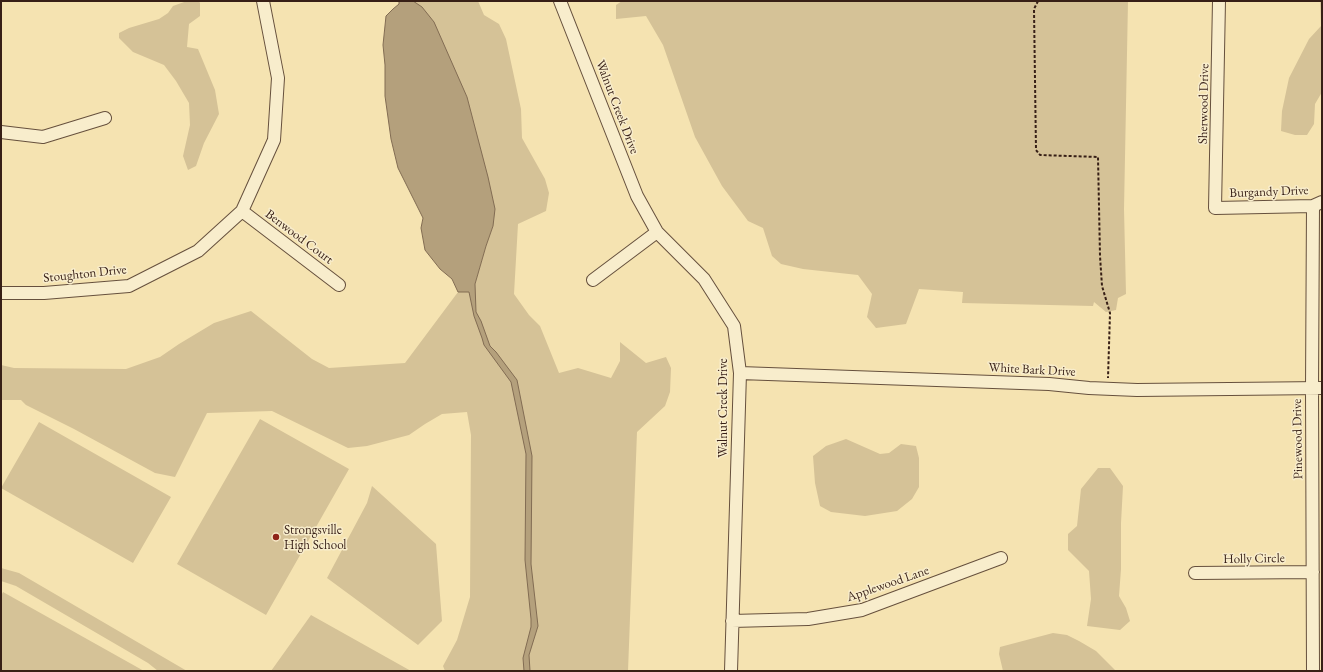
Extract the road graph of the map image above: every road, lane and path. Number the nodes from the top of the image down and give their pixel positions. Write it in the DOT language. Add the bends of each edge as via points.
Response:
graph roads {
  1 [pos="263,1"];
  2 [pos="560,1"];
  3 [pos="1038,1"];
  4 [pos="1219,1"];
  5 [pos="105,118"];
  6 [pos="1,132"];
  7 [pos="1318,204"];
  8 [pos="1215,208"];
  9 [pos="242,211"];
  10 [pos="657,232"];
  11 [pos="593,280"];
  12 [pos="339,285"];
  13 [pos="1,293"];
  14 [pos="740,374"];
  15 [pos="1317,388"];
  16 [pos="1108,389"];
  17 [pos="1318,553"];
  18 [pos="1001,558"];
  19 [pos="1313,572"];
  20 [pos="1195,573"];
  21 [pos="732,621"];
  22 [pos="731,671"];
  23 [pos="1313,671"];
  1 -- 9 [label="street, Stoughton Drive" via="278,78 274,140"];
  2 -- 10 [label="street, Walnut Creek Drive" via="637,196"];
  3 -- 16 [label="path" via="1034,9 1036,150 1040,155 1098,157 1102,286 1110,313"];
  4 -- 8 [label="street, Sherwood Drive"];
  5 -- 6 [label="street" via="43,138"];
  7 -- 8 [label="street, Burgandy Drive"];
  7 -- 15 [label="street, Pinewood Drive"];
  9 -- 12 [label="street, Benwood Court"];
  9 -- 13 [label="street, Stoughton Drive" via="198,251 129,286 44,293"];
  10 -- 11 [label="street"];
  10 -- 14 [label="street, Walnut Creek Drive" via="704,279 734,326"];
  14 -- 16 [label="street, White Bark Drive" via="1049,384"];
  14 -- 21 [label="street, Walnut Creek Drive"];
  15 -- 16 [label="street, White Bark Drive"];
  15 -- 17 [label="street, Pinewood Drive"];
  17 -- 19 [label="street, Pinewood Drive"];
  18 -- 21 [label="street, Applewood Lane" via="862,610 808,619"];
  19 -- 20 [label="street, Holly Circle"];
  19 -- 23 [label="street, Pinewood Drive"];
  21 -- 22 [label="street, Walnut Creek Drive"];
}
